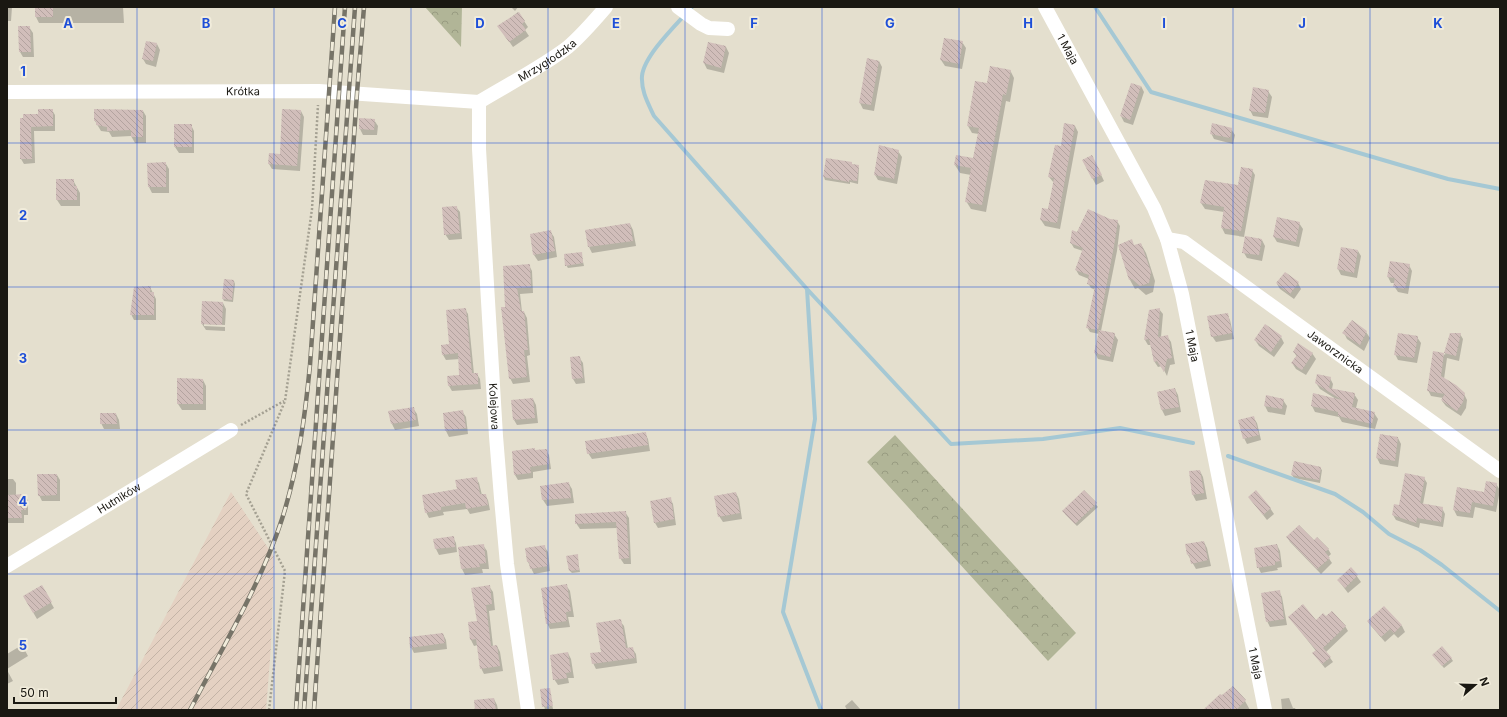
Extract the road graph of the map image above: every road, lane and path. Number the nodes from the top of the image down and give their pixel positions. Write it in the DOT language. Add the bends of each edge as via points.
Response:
graph roads {
  1 [pos="606,7"];
  2 [pos="1046,7"];
  3 [pos="684,11"];
  4 [pos="728,29"];
  5 [pos="7,92"];
  6 [pos="319,92"];
  7 [pos="479,102"];
  8 [pos="1167,239"];
  9 [pos="285,401"];
  10 [pos="231,430"];
  11 [pos="1500,471"];
  12 [pos="7,566"];
  13 [pos="269,710"];
  14 [pos="528,710"];
  15 [pos="1265,710"];
  1 -- 7 [label="street, Mrzygłodzka" via="592,25 567,47"];
  2 -- 8 [label="street, 1 Maja" via="1154,208"];
  3 -- 4 [label="street" via="709,28"];
  5 -- 6 [label="street, Krótka"];
  6 -- 7 [label="street, Krótka"];
  6 -- 9 [label="path" via="312,209"];
  7 -- 14 [label="street, Kolejowa" via="479,149 500,490 507,564"];
  8 -- 11 [label="street, Jaworznicka" via="1184,242"];
  8 -- 15 [label="street, 1 Maja" via="1183,302"];
  9 -- 10 [label="path"];
  9 -- 13 [label="path" via="246,494 286,571"];
  10 -- 12 [label="street, Hutników"];
}
